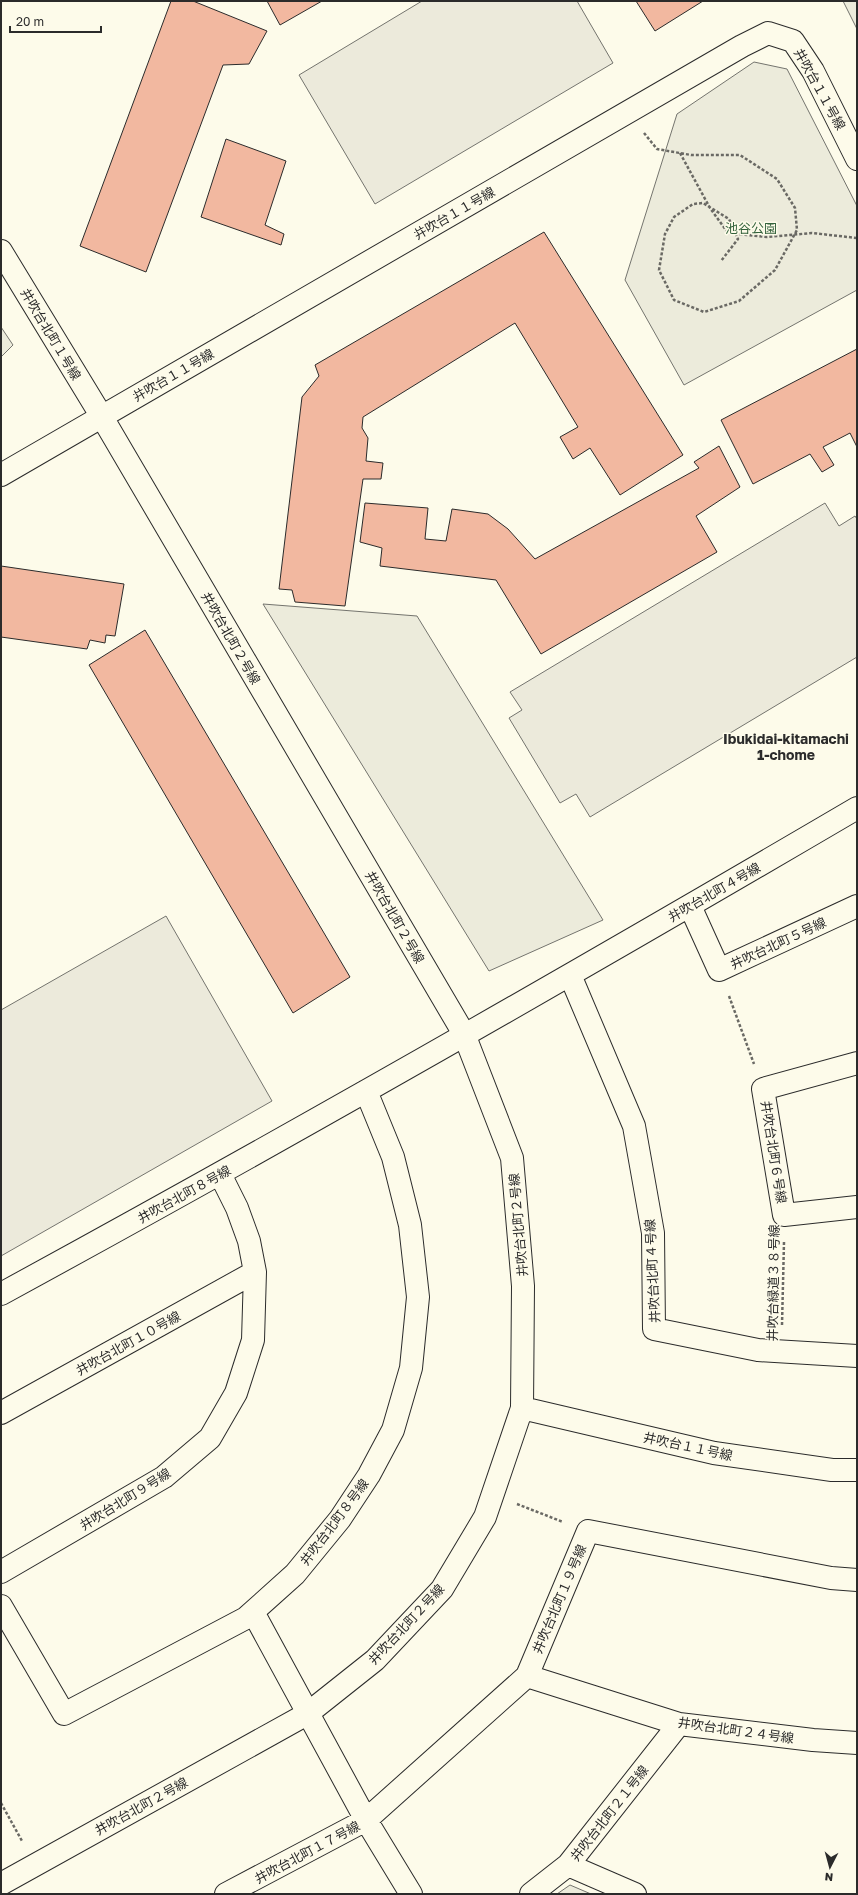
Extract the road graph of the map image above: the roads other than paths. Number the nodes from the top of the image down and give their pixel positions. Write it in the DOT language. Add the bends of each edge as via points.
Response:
graph roads {
  1 [pos="857,159"];
  2 [pos="1,251"];
  3 [pos="102,417"];
  4 [pos="1,475"];
  5 [pos="857,808"];
  6 [pos="690,906"];
  7 [pos="857,906"];
  8 [pos="570,975"];
  9 [pos="464,1034"];
  10 [pos="857,1063"];
  11 [pos="366,1091"];
  12 [pos="220,1174"];
  13 [pos="857,1208"];
  14 [pos="255,1272"];
  15 [pos="1,1294"];
  16 [pos="857,1356"];
  17 [pos="522,1408"];
  18 [pos="1,1413"];
  19 [pos="857,1470"];
  20 [pos="1,1572"];
  21 [pos="857,1580"];
  22 [pos="1,1606"];
  23 [pos="253,1612"];
  24 [pos="527,1676"];
  25 [pos="307,1714"];
  26 [pos="680,1724"];
  27 [pos="857,1743"];
  28 [pos="366,1820"];
  29 [pos="568,1865"];
  30 [pos="1,1884"];
  31 [pos="226,1894"];
  32 [pos="411,1894"];
  33 [pos="531,1894"];
  34 [pos="635,1894"];
  1 -- 3 [label="street, 井吹台１１号線" via="813,71 793,41 768,33"];
  2 -- 3 [label="street, 井吹台北町１号線"];
  3 -- 4 [label="street, 井吹台１１号線"];
  3 -- 9 [label="street, 井吹台北町２号線"];
  5 -- 6 [label="street, 井吹台北町４号線"];
  6 -- 7 [label="street, 井吹台北町５号線" via="719,970"];
  6 -- 8 [label="street, 井吹台北町４号線"];
  8 -- 9 [label="street, 井吹台北町４号線"];
  8 -- 16 [label="street, 井吹台北町４号線" via="634,1126 653,1233 654,1329 758,1350"];
  9 -- 11 [label="street, 井吹台北町８号線"];
  9 -- 17 [label="street, 井吹台北町２号線" via="512,1158 523,1286"];
  10 -- 13 [label="street, 井吹台北町６号線" via="764,1089 784,1215"];
  11 -- 12 [label="street, 井吹台北町８号線"];
  11 -- 23 [label="street, 井吹台北町８号線" via="394,1157 410,1225 418,1297 411,1368 393,1430 369,1475 340,1519 295,1574"];
  12 -- 14 [label="street, 井吹台北町９号線" via="237,1208 249,1241"];
  12 -- 15 [label="street, 井吹台北町８号線"];
  14 -- 18 [label="street, 井吹台北町１０号線"];
  14 -- 20 [label="street, 井吹台北町９号線" via="254,1340 236,1393 210,1438 164,1477"];
  17 -- 19 [label="street, 井吹台１１号線" via="714,1453 832,1470"];
  17 -- 25 [label="street, 井吹台北町２号線" via="485,1517 442,1589 375,1660"];
  21 -- 24 [label="street, 井吹台北町１９号線" via="831,1578 588,1531"];
  22 -- 23 [label="street, 井吹台北町８号線" via="64,1714"];
  23 -- 25 [label="street, 井吹台北町１７号線"];
  24 -- 26 [label="street, 井吹台北町２４号線"];
  24 -- 28 [label="street, 井吹台北町１９号線"];
  25 -- 28 [label="street, 井吹台北町１７号線"];
  25 -- 30 [label="street, 井吹台北町２号線"];
  26 -- 27 [label="street, 井吹台北町２４号線"];
  26 -- 29 [label="street, 井吹台北町２１号線"];
  28 -- 31 [label="street, 井吹台北町１７号線"];
  28 -- 32 [label="street, 井吹台北町１７号線"];
  29 -- 33 [label="street, 井吹台北町２１号線"];
  29 -- 34 [label="street"];
}
